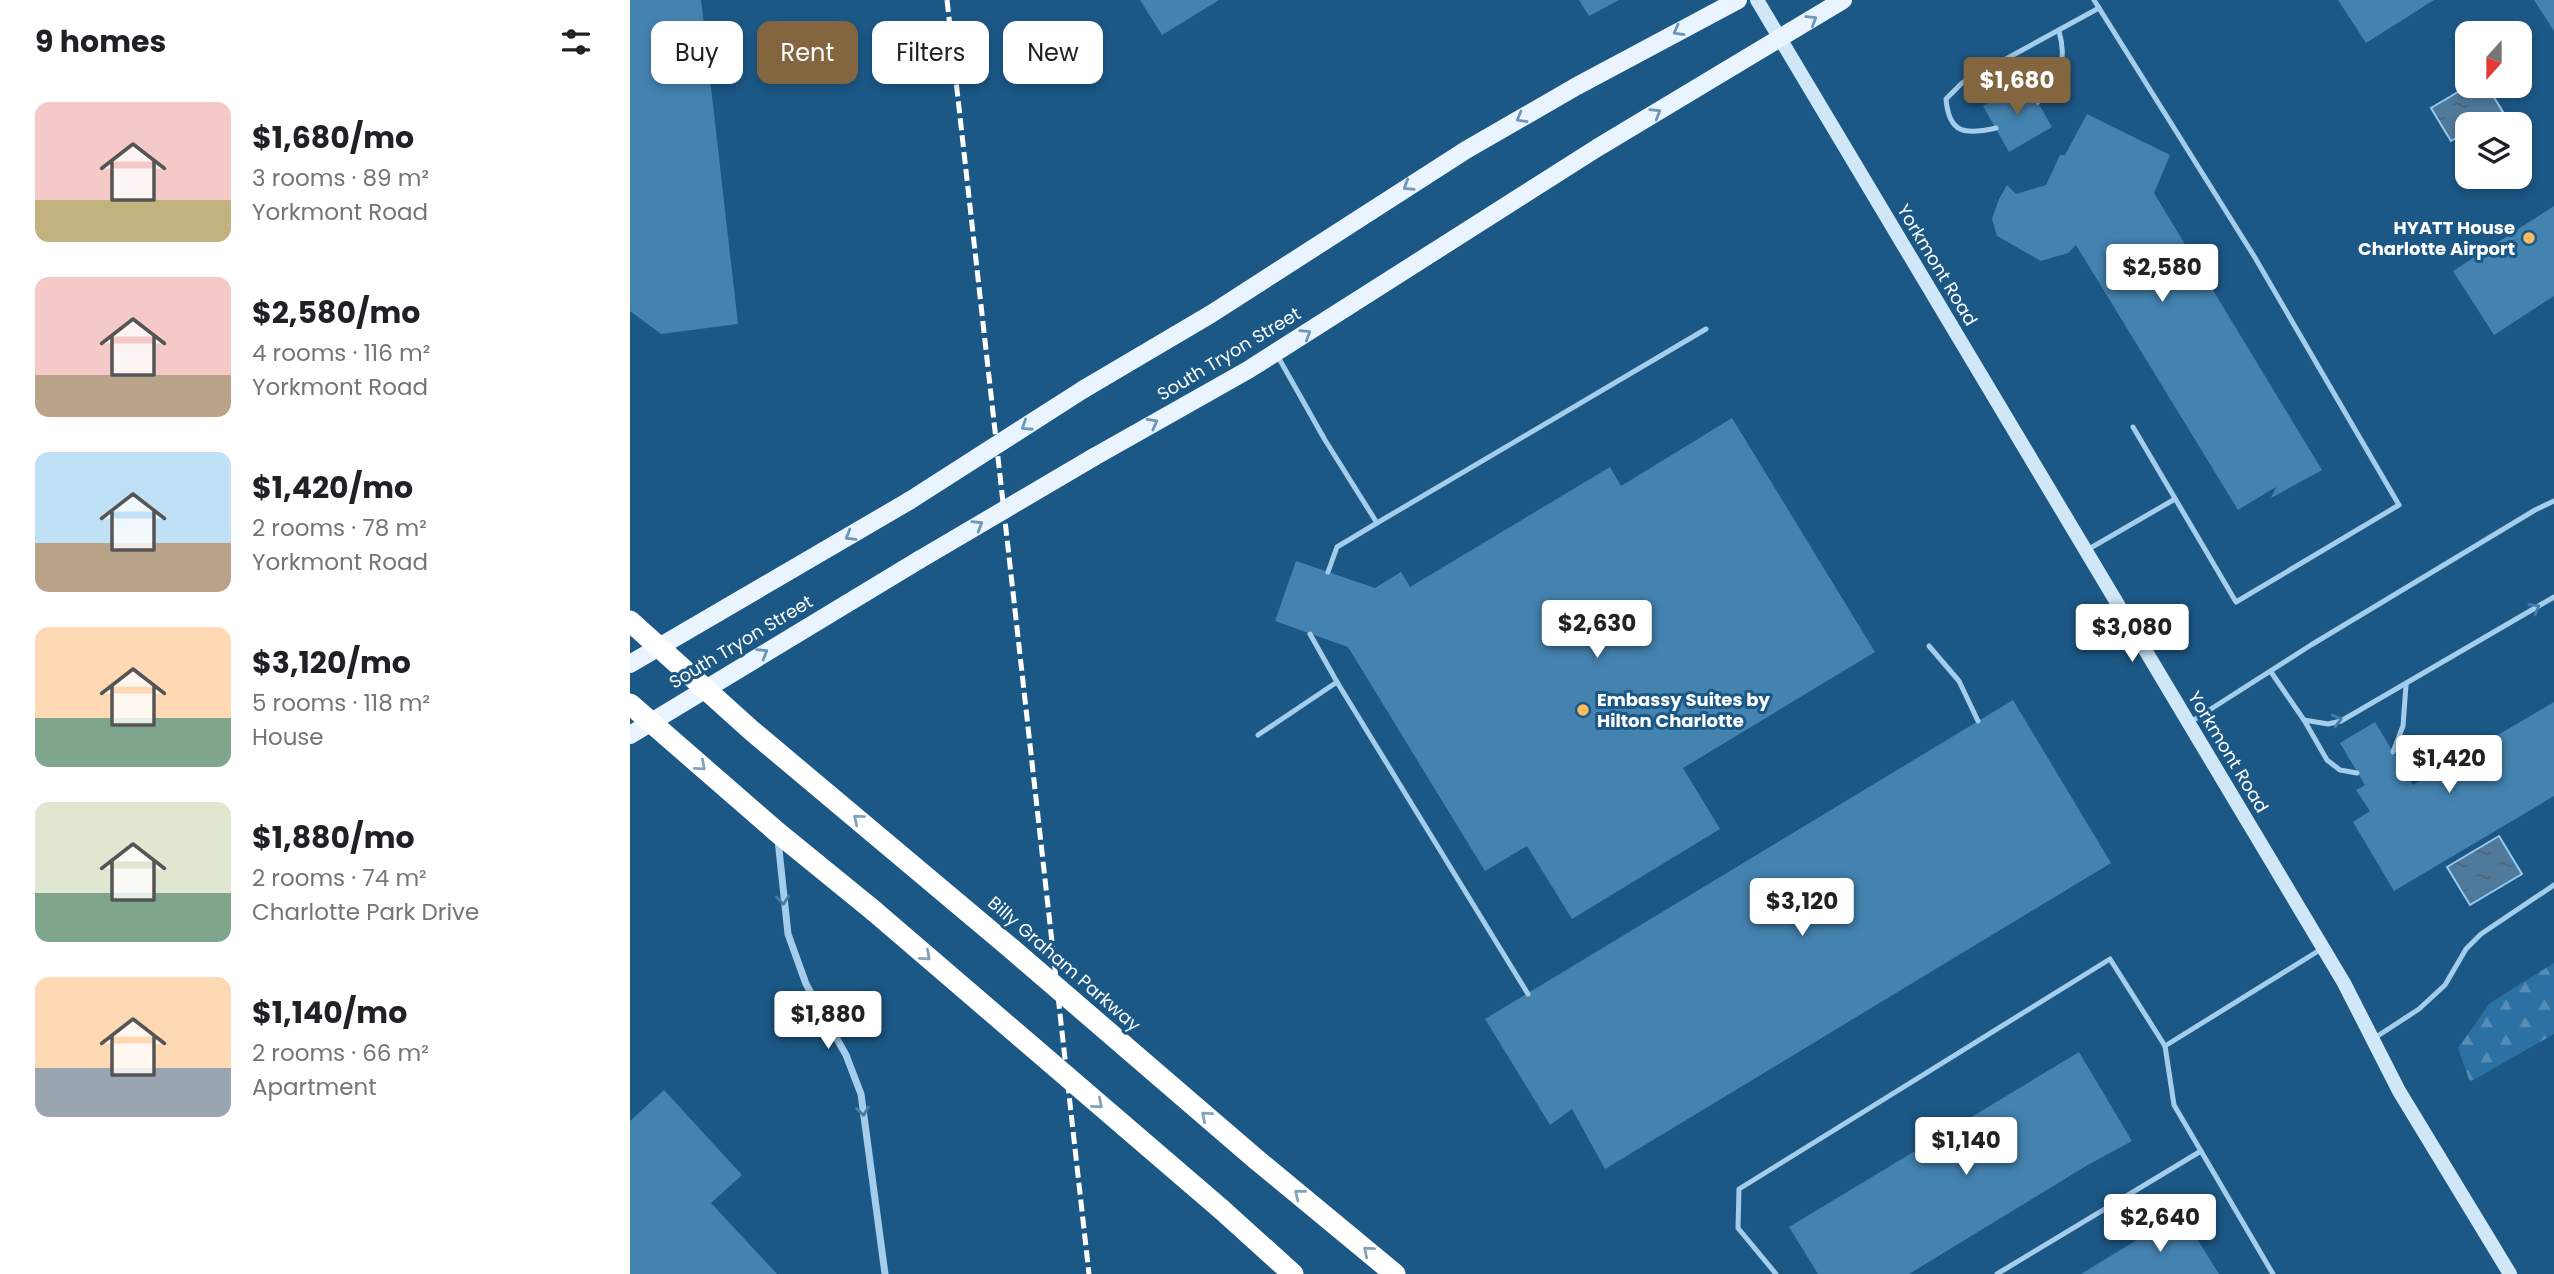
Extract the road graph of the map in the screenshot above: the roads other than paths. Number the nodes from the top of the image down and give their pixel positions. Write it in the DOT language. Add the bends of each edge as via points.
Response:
graph roads {
  1 [pos="1738,0"];
  2 [pos="1757,0"];
  3 [pos="1843,0"];
  4 [pos="2094,0"];
  5 [pos="2099,8"];
  6 [pos="2059,31"];
  7 [pos="1780,40"];
  8 [pos="2038,102"];
  9 [pos="1996,128"];
  10 [pos="1706,329"];
  11 [pos="1276,353"];
  12 [pos="2133,427"];
  13 [pos="2175,499"];
  14 [pos="2554,501"];
  15 [pos="1377,523"];
  16 [pos="2085,552"];
  17 [pos="1328,572"];
  18 [pos="2554,597"];
  19 [pos="630,621"];
  20 [pos="1310,634"];
  21 [pos="1928,646"];
  22 [pos="659,648"];
  23 [pos="630,664"];
  24 [pos="2271,671"];
  25 [pos="1337,682"];
  26 [pos="2406,685"];
  27 [pos="704,688"];
  28 [pos="630,704"];
  29 [pos="2304,720"];
  30 [pos="1978,721"];
  31 [pos="650,722"];
  32 [pos="2188,724"];
  33 [pos="630,735"];
  34 [pos="1258,735"];
  35 [pos="2393,752"];
  36 [pos="2357,773"];
  37 [pos="777,832"];
  38 [pos="2554,885"];
  39 [pos="2323,948"];
  40 [pos="1528,994"];
  41 [pos="2373,1039"];
  42 [pos="2165,1045"];
  43 [pos="2201,1151"];
  44 [pos="886,1274"];
  45 [pos="1293,1274"];
  46 [pos="1395,1274"];
  47 [pos="1776,1274"];
  48 [pos="1997,1274"];
  49 [pos="2273,1274"];
  50 [pos="2510,1274"];
  1 -- 22 [label="main road, South Tryon Street, one-way, bridge" via="1466,150 909,501"];
  2 -- 7 [label="street, Yorkmont Road"];
  7 -- 3 [label="main road, South Tryon Street, one-way"];
  4 -- 5 [label="lane"];
  5 -- 6 [label="lane"];
  5 -- 13 [label="lane" via="2254,256 2399,505 2236,602"];
  6 -- 8 [label="lane" via="2062,62 2056,82"];
  6 -- 9 [label="lane" via="1962,83 1946,99 1947,116 1958,128 1974,133"];
  11 -- 7 [label="main road, South Tryon Street, one-way" via="1597,148"];
  7 -- 16 [label="street, Yorkmont Road"];
  10 -- 15 [label="lane"];
  11 -- 15 [label="lane"];
  27 -- 11 [label="main road, South Tryon Street, one-way, bridge"];
  12 -- 13 [label="lane"];
  13 -- 16 [label="lane"];
  14 -- 24 [label="lane"];
  15 -- 17 [label="lane" via="1337,547"];
  16 -- 32 [label="street, Yorkmont Road"];
  26 -- 18 [label="lane, one-way"];
  19 -- 22 [label="highway, Billy Graham Parkway"];
  20 -- 25 [label="lane"];
  21 -- 30 [label="lane" via="1959,681"];
  22 -- 23 [label="main road, South Tryon Street"];
  22 -- 27 [label="highway, Billy Graham Parkway"];
  24 -- 29 [label="lane"];
  24 -- 32 [label="lane"];
  25 -- 34 [label="lane"];
  25 -- 40 [label="lane"];
  29 -- 26 [label="lane, one-way" via="2342,721"];
  26 -- 35 [label="lane" via="2403,726"];
  27 -- 31 [label="main road, South Tryon Street"];
  46 -- 27 [label="highway, Billy Graham Parkway, one-way, bridge"];
  28 -- 31 [label="highway"];
  29 -- 36 [label="lane" via="2327,760 2340,770"];
  31 -- 33 [label="main road, South Tryon Street"];
  31 -- 37 [label="highway, one-way"];
  32 -- 39 [label="street, Yorkmont Road"];
  37 -- 44 [label="street, one-way" via="788,934 806,984 846,1055 861,1094"];
  37 -- 45 [label="highway, one-way, bridge"];
  38 -- 41 [label="lane" via="2481,934 2445,985 2419,1009"];
  39 -- 41 [label="street, Yorkmont Road"];
  39 -- 42 [label="lane"];
  41 -- 50 [label="street, Yorkmont Road" via="2399,1091"];
  42 -- 43 [label="lane" via="2174,1105"];
  42 -- 47 [label="lane" via="2110,959 1739,1189 1738,1228"];
  43 -- 48 [label="lane"];
  43 -- 49 [label="lane"];
}
